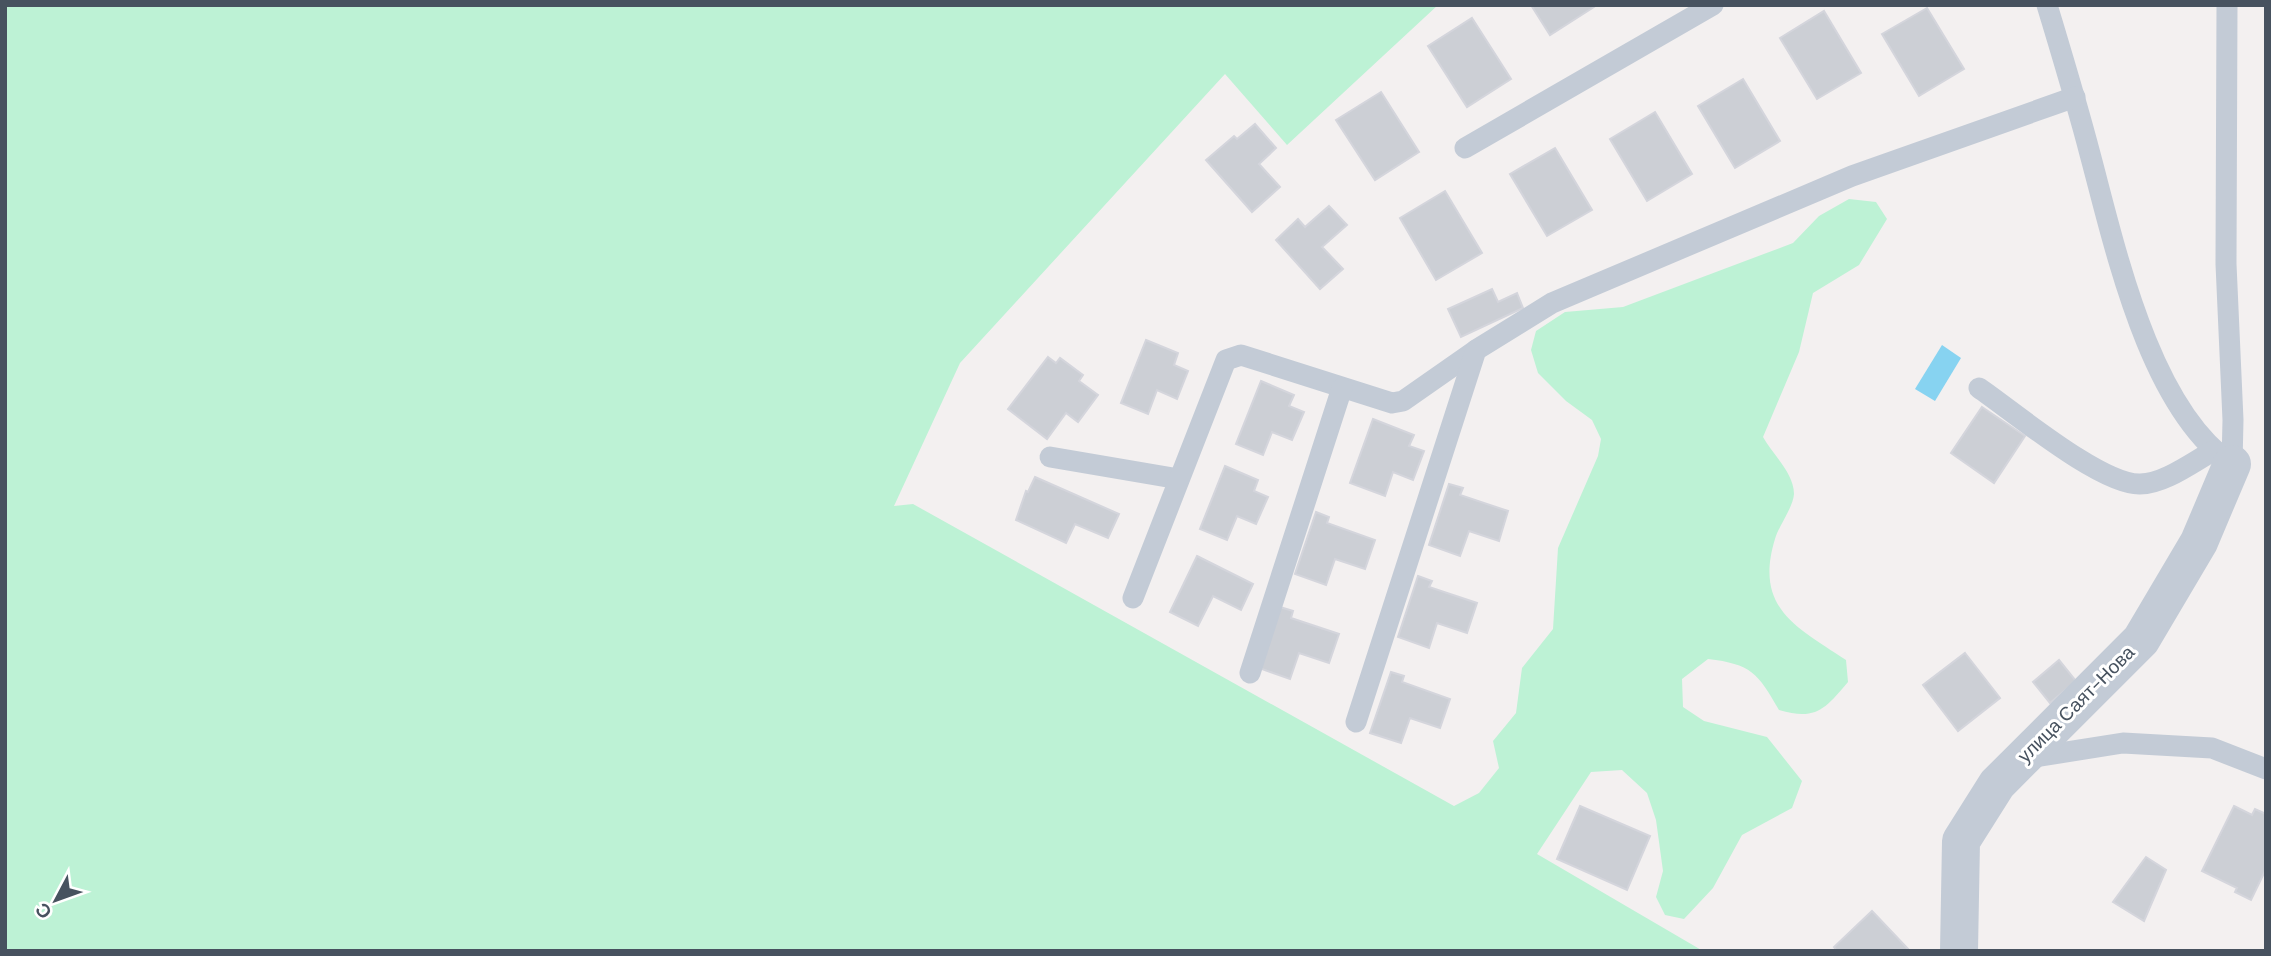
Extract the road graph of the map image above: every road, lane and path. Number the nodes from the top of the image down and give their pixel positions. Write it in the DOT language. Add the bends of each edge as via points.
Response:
graph roads {
  1 [pos="1713,5"];
  2 [pos="2048,5"];
  3 [pos="2227,5"];
  4 [pos="2074,97"];
  5 [pos="1465,148"];
  6 [pos="1476,350"];
  7 [pos="1342,388"];
  8 [pos="1979,388"];
  9 [pos="1050,457"];
  10 [pos="2222,458"];
  11 [pos="1180,479"];
  12 [pos="1133,598"];
  13 [pos="1250,673"];
  14 [pos="1356,722"];
  15 [pos="2022,759"];
  16 [pos="2266,769"];
  17 [pos="1959,951"];
  1 -- 5 [label="lane"];
  2 -- 4 [label="lane"];
  3 -- 10 [label="lane" via="2226,264 2233,421"];
  4 -- 6 [label="lane" via="1839,181 1552,303"];
  4 -- 10 [label="lane" via="2120,267 2155,360 2176,402"];
  6 -- 7 [label="lane" via="1403,401 1392,403"];
  6 -- 14 [label="lane"];
  7 -- 11 [label="lane" via="1232,355 1226,360"];
  7 -- 13 [label="lane"];
  8 -- 10 [label="lane" via="2106,476 2140,485"];
  9 -- 11 [label="lane"];
  10 -- 15 [label="street, улица Саят-Нова" via="2199,542 2141,640"];
  11 -- 12 [label="lane"];
  15 -- 16 [label="lane" via="2123,743 2212,748"];
  15 -- 17 [label="street, улица Саят-Нова" via="1997,784 1961,841"];
}
